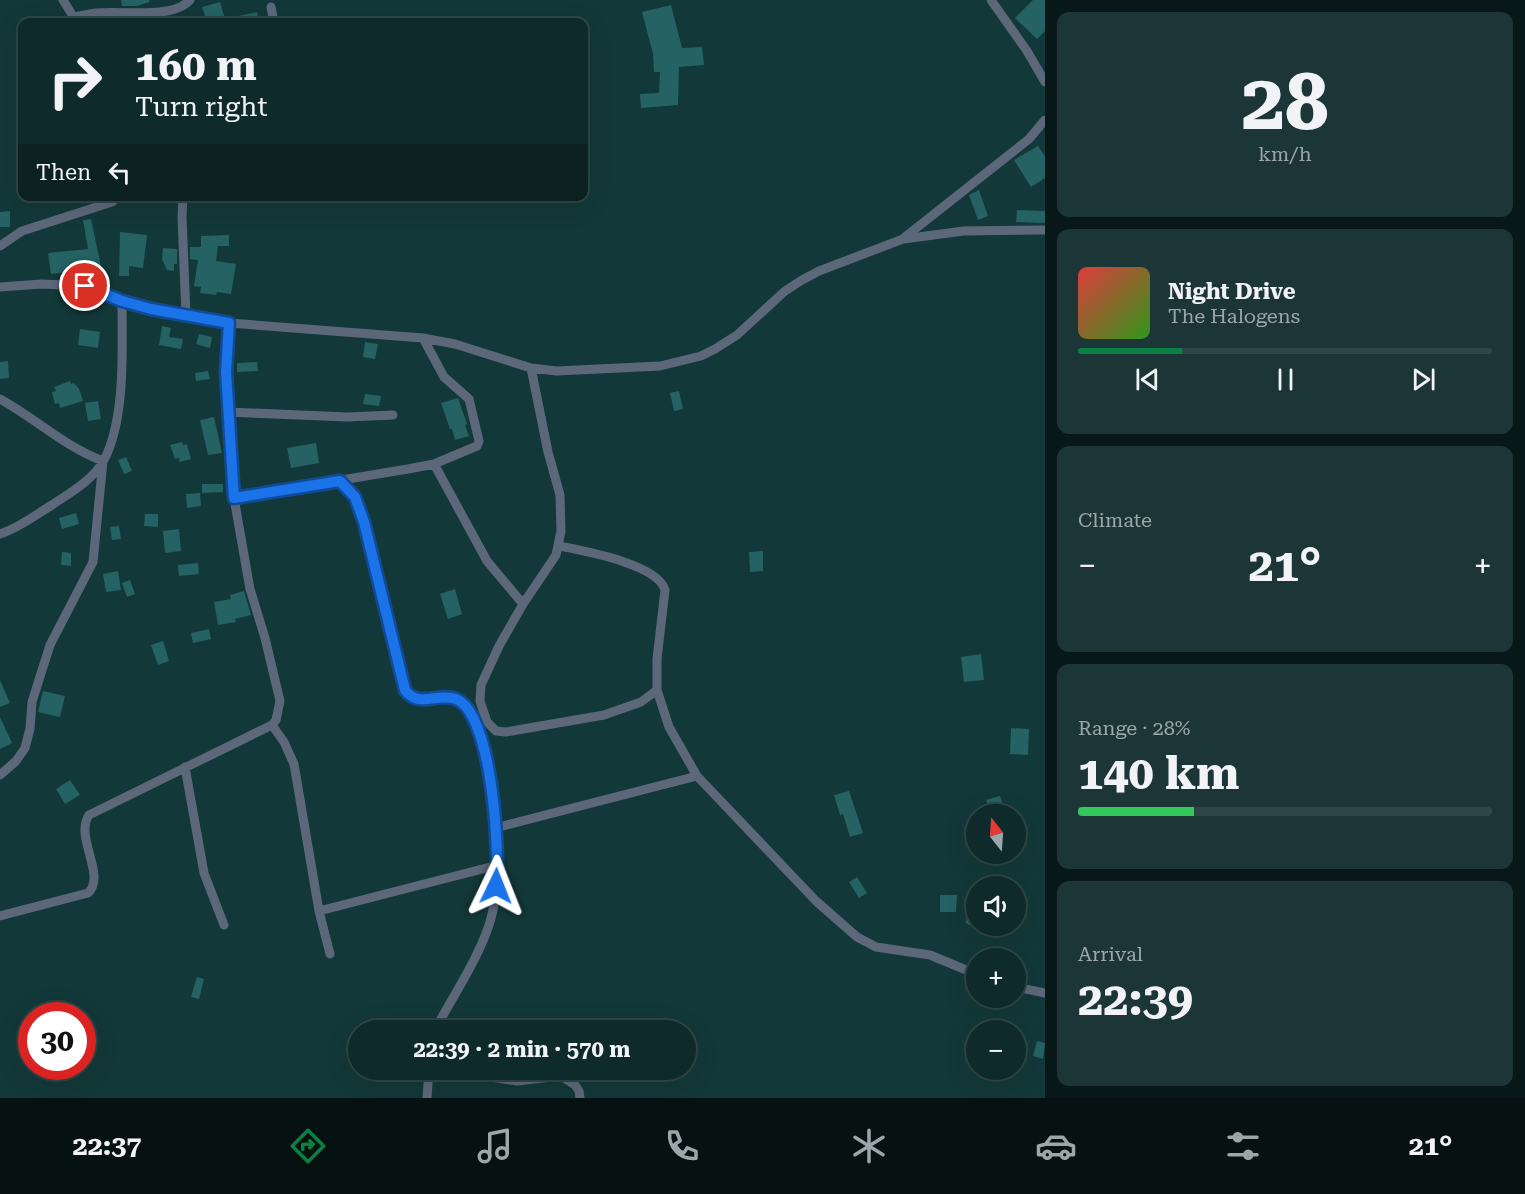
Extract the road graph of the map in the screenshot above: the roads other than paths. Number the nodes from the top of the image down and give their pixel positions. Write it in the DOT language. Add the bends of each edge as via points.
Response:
graph roads {
  1 [pos="63,0"];
  2 [pos="190,0"];
  3 [pos="992,0"];
  4 [pos="271,7"];
  5 [pos="74,18"];
  6 [pos="81,18"];
  7 [pos="273,18"];
  8 [pos="1045,82"];
  9 [pos="1045,120"];
  10 [pos="113,201"];
  11 [pos="183,201"];
  12 [pos="1045,230"];
  13 [pos="903,239"];
  14 [pos="0,246"];
  15 [pos="0,287"];
  16 [pos="122,301"];
  17 [pos="186,315"];
  18 [pos="229,323"];
  19 [pos="423,338"];
  20 [pos="531,368"];
  21 [pos="0,399"];
  22 [pos="227,412"];
  23 [pos="393,415"];
  24 [pos="103,461"];
  25 [pos="434,464"];
  26 [pos="340,481"];
  27 [pos="234,498"];
  28 [pos="0,534"];
  29 [pos="559,546"];
  30 [pos="523,604"];
  31 [pos="657,690"];
  32 [pos="272,725"];
  33 [pos="185,767"];
  34 [pos="0,776"];
  35 [pos="697,776"];
  36 [pos="495,828"];
  37 [pos="498,865"];
  38 [pos="319,911"];
  39 [pos="0,915"];
  40 [pos="224,925"];
  41 [pos="330,954"];
  42 [pos="966,970"];
  43 [pos="1026,989"];
  44 [pos="1045,993"];
  45 [pos="440,1020"];
  46 [pos="428,1080"];
  47 [pos="510,1080"];
  48 [pos="528,1080"];
  49 [pos="567,1080"];
  50 [pos="427,1098"];
  51 [pos="580,1098"];
  1 -- 5 [label="street"];
  2 -- 6 [label="street" via="166,11 97,13"];
  3 -- 8 [label="street"];
  4 -- 7 [label="street"];
  9 -- 13 [label="street" via="1029,139"];
  10 -- 14 [label="street" via="22,231"];
  11 -- 17 [label="street"];
  12 -- 13 [label="street" via="964,231"];
  13 -- 20 [label="street" via="802,280 737,335 701,356 660,366 557,371"];
  15 -- 16 [label="street" via="76,285 97,289"];
  16 -- 17 [label="street"];
  16 -- 24 [label="street" via="117,411"];
  17 -- 18 [label="street"];
  18 -- 19 [label="street"];
  18 -- 22 [label="street"];
  19 -- 20 [label="street"];
  19 -- 25 [label="street" via="444,376 469,399 479,443 476,448"];
  20 -- 29 [label="street" via="560,495"];
  21 -- 24 [label="street" via="25,412 64,442"];
  22 -- 23 [label="street"];
  22 -- 27 [label="street"];
  24 -- 28 [label="street" via="67,495"];
  24 -- 34 [label="street" via="93,562 50,645 32,702 25,748"];
  25 -- 26 [label="street"];
  25 -- 30 [label="street" via="487,561"];
  26 -- 27 [label="street"];
  26 -- 36 [label="street" via="355,497 364,522 405,690 419,700 455,698 467,707 485,750"];
  27 -- 32 [label="street" via="250,589 280,700"];
  29 -- 30 [label="street"];
  29 -- 31 [label="street" via="612,558 662,582 665,590"];
  30 -- 31 [label="street" via="481,685 480,701 487,722 496,731 604,715 641,702"];
  31 -- 35 [label="street" via="669,727"];
  32 -- 33 [label="street"];
  32 -- 38 [label="street" via="294,764"];
  33 -- 39 [label="street" via="87,817 84,830 94,878 90,891"];
  33 -- 40 [label="street" via="204,873"];
  35 -- 36 [label="street"];
  35 -- 42 [label="street" via="816,901 857,937 876,947 930,955"];
  36 -- 37 [label="street"];
  37 -- 38 [label="street"];
  37 -- 45 [label="street" via="494,907 484,938"];
  38 -- 41 [label="street"];
  43 -- 44 [label="street"];
  46 -- 50 [label="street"];
  47 -- 48 [label="street"];
  49 -- 51 [label="street" via="575,1084"];
}
